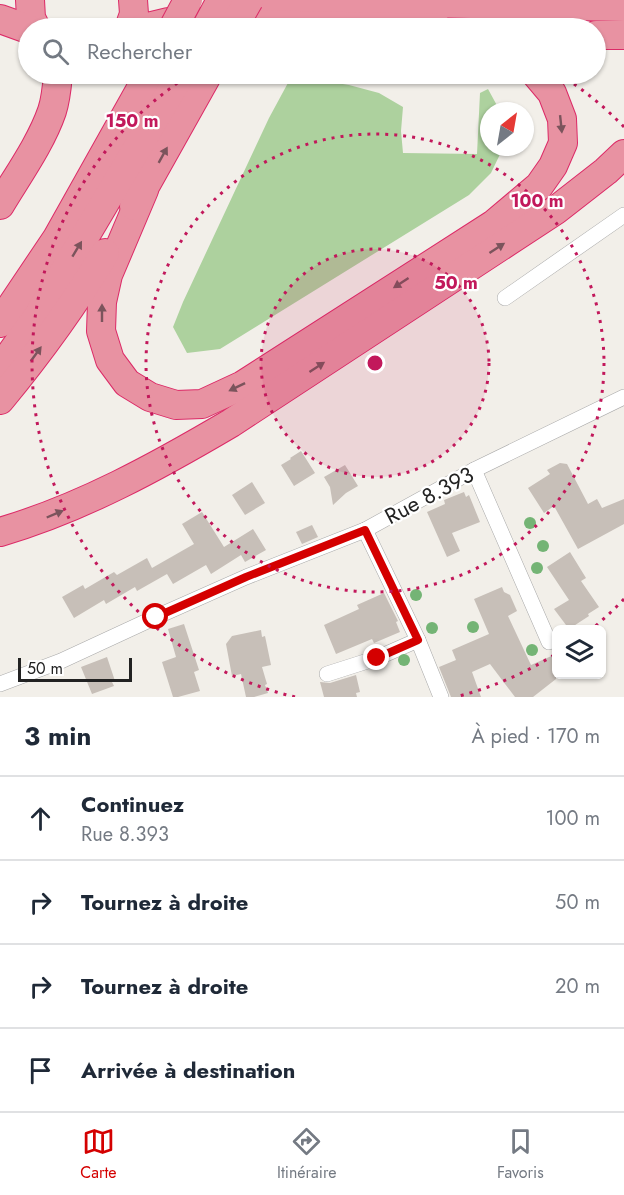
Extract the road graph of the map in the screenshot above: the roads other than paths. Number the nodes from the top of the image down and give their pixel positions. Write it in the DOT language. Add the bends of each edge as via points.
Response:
graph roads {
  1 [pos="30,0"];
  2 [pos="133,0"];
  3 [pos="188,0"];
  4 [pos="221,0"];
  5 [pos="249,0"];
  6 [pos="260,0"];
  7 [pos="624,7"];
  8 [pos="31,18"];
  9 [pos="133,18"];
  10 [pos="178,18"];
  11 [pos="211,18"];
  12 [pos="239,18"];
  13 [pos="0,19"];
  14 [pos="18,25"];
  15 [pos="606,35"];
  16 [pos="624,35"];
  17 [pos="57,84"];
  18 [pos="142,84"];
  19 [pos="175,84"];
  20 [pos="202,84"];
  21 [pos="544,84"];
  22 [pos="624,154"];
  23 [pos="144,190"];
  24 [pos="0,205"];
  25 [pos="624,215"];
  26 [pos="505,298"];
  27 [pos="0,323"];
  28 [pos="0,369"];
  29 [pos="624,397"];
  30 [pos="0,400"];
  31 [pos="474,470"];
  32 [pos="365,530"];
  33 [pos="0,532"];
  34 [pos="418,640"];
  35 [pos="549,642"];
  36 [pos="327,674"];
  37 [pos="0,684"];
  38 [pos="441,697"];
  1 -- 8 [label="highway"];
  2 -- 9 [label="highway"];
  3 -- 10 [label="highway, bridge"];
  4 -- 11 [label="highway, bridge"];
  5 -- 12 [label="highway, bridge"];
  6 -- 7 [label="highway"];
  13 -- 14 [label="highway"];
  15 -- 16 [label="highway"];
  17 -- 24 [label="highway" via="53,109 42,134"];
  18 -- 27 [label="highway" via="57,238"];
  28 -- 19 [label="highway, one-way" via="39,314"];
  23 -- 20 [label="highway, one-way"];
  21 -- 23 [label="highway, one-way" via="562,119 563,142 539,186 494,224 243,385 202,404 176,405 150,397 127,383 107,350 102,302 108,275"];
  33 -- 22 [label="highway, one-way" via="51,516 131,479 231,423 556,210"];
  30 -- 23 [label="highway, one-way" via="88,281"];
  25 -- 26 [label="street"];
  29 -- 31 [label="street, Rue 8.393"];
  31 -- 32 [label="street, Rue 8.393"];
  31 -- 35 [label="street"];
  32 -- 34 [label="street"];
  32 -- 37 [label="street, Rue 8.393"];
  34 -- 36 [label="street"];
  34 -- 38 [label="street"];
}
